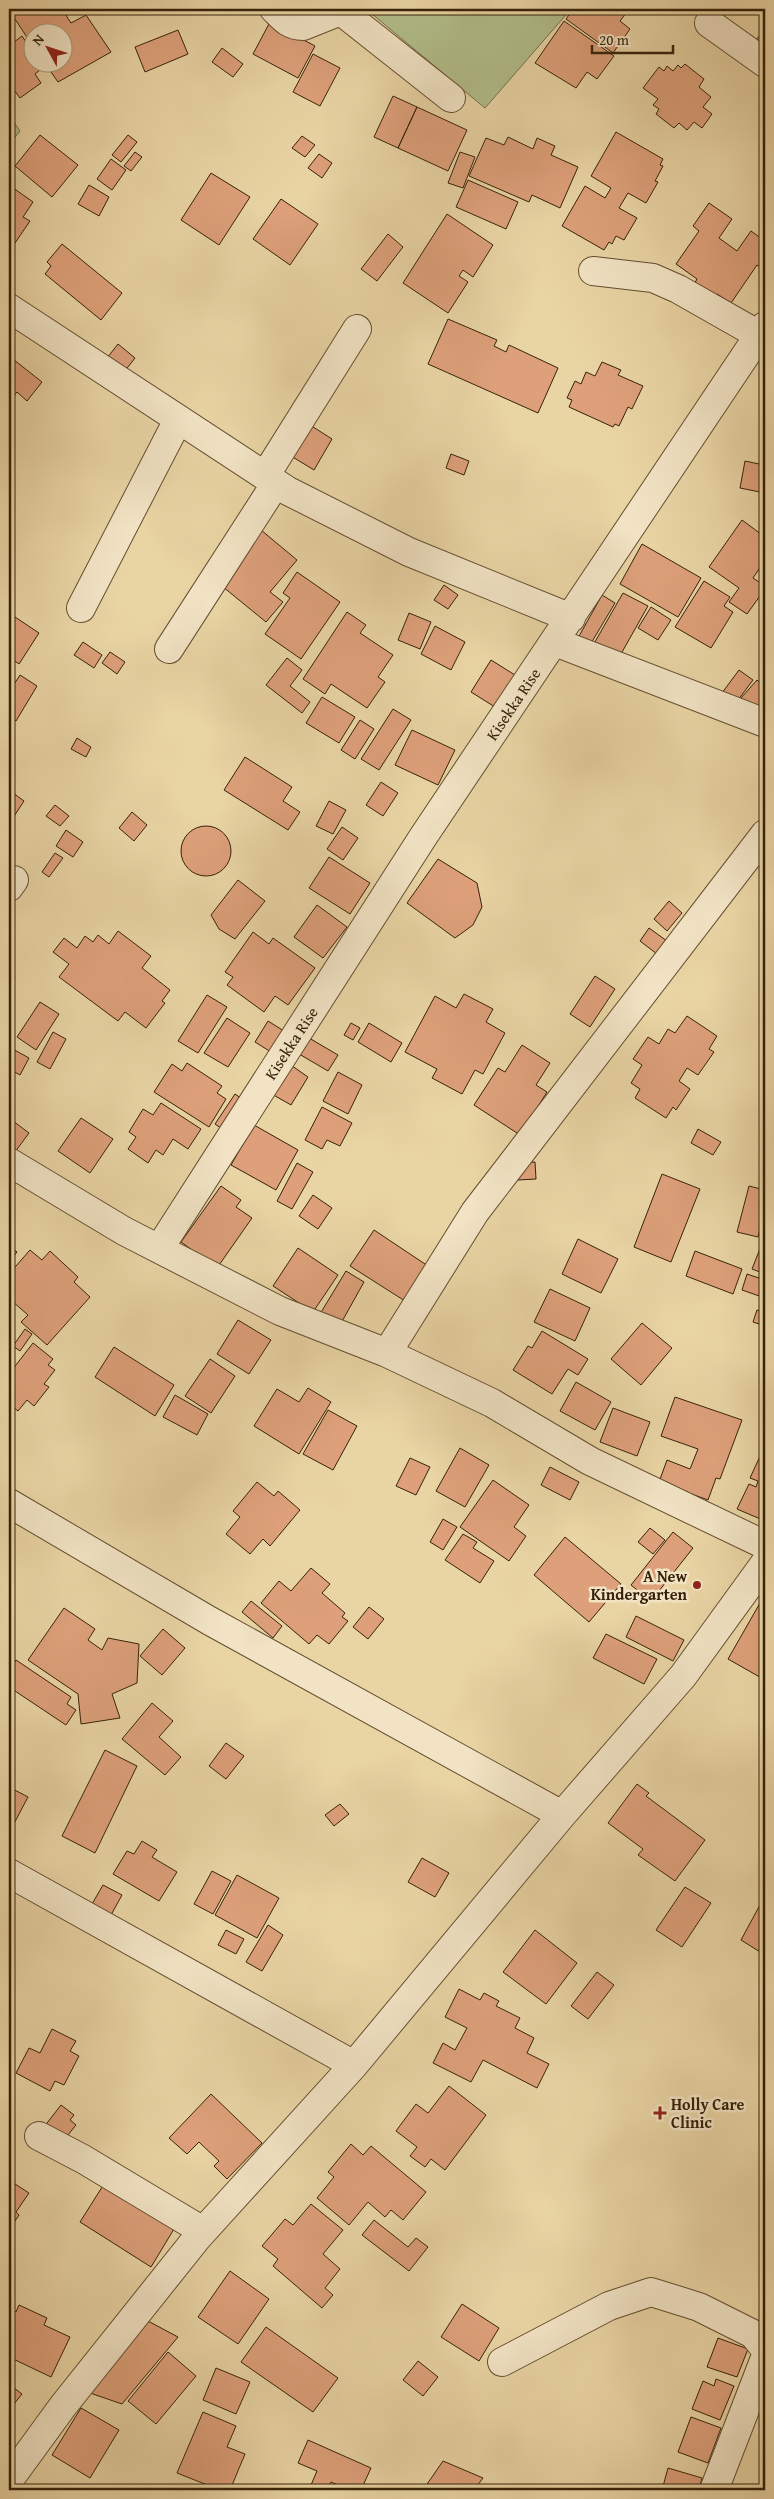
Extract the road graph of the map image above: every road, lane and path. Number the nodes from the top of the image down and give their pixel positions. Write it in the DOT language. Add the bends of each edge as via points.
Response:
graph roads {
  1 [pos="274,9"];
  2 [pos="709,23"];
  3 [pos="765,63"];
  4 [pos="451,98"];
  5 [pos="593,270"];
  6 [pos="9,308"];
  7 [pos="357,329"];
  8 [pos="762,331"];
  9 [pos="178,420"];
  10 [pos="271,480"];
  11 [pos="81,608"];
  12 [pos="571,618"];
  13 [pos="556,642"];
  14 [pos="169,649"];
  15 [pos="765,723"];
  16 [pos="765,834"];
  17 [pos="9,1162"];
  18 [pos="159,1249"];
  19 [pos="387,1352"];
  20 [pos="9,1503"];
  21 [pos="765,1545"];
  22 [pos="765,1563"];
  23 [pos="562,1814"];
  24 [pos="9,1873"];
  25 [pos="354,2065"];
  26 [pos="39,2136"];
  27 [pos="203,2231"];
  28 [pos="765,2348"];
  29 [pos="765,2358"];
  30 [pos="502,2362"];
  31 [pos="9,2480"];
  32 [pos="714,2490"];
  1 -- 4 [label="street" via="288,23 296,26 338,12 346,15"];
  2 -- 3 [label="street"];
  5 -- 8 [label="street" via="653,278"];
  6 -- 9 [label="street"];
  7 -- 10 [label="street"];
  8 -- 12 [label="street, Kisekka Rise"];
  9 -- 10 [label="street"];
  9 -- 11 [label="street"];
  10 -- 12 [label="street" via="409,552"];
  10 -- 14 [label="street"];
  12 -- 13 [label="street, Kisekka Rise"];
  13 -- 15 [label="street"];
  13 -- 18 [label="street, Kisekka Rise" via="423,837"];
  16 -- 19 [label="street" via="474,1212"];
  17 -- 18 [label="street"];
  18 -- 19 [label="street" via="280,1311"];
  19 -- 21 [label="street" via="492,1403 590,1460"];
  20 -- 23 [label="street" via="210,1621"];
  22 -- 23 [label="street" via="682,1676"];
  23 -- 25 [label="street"];
  24 -- 25 [label="street"];
  25 -- 27 [label="street"];
  26 -- 27 [label="street"];
  27 -- 31 [label="street" via="63,2406"];
  28 -- 30 [label="street" via="753,2334 699,2307 651,2292 609,2306"];
  29 -- 32 [label="street"];
}
